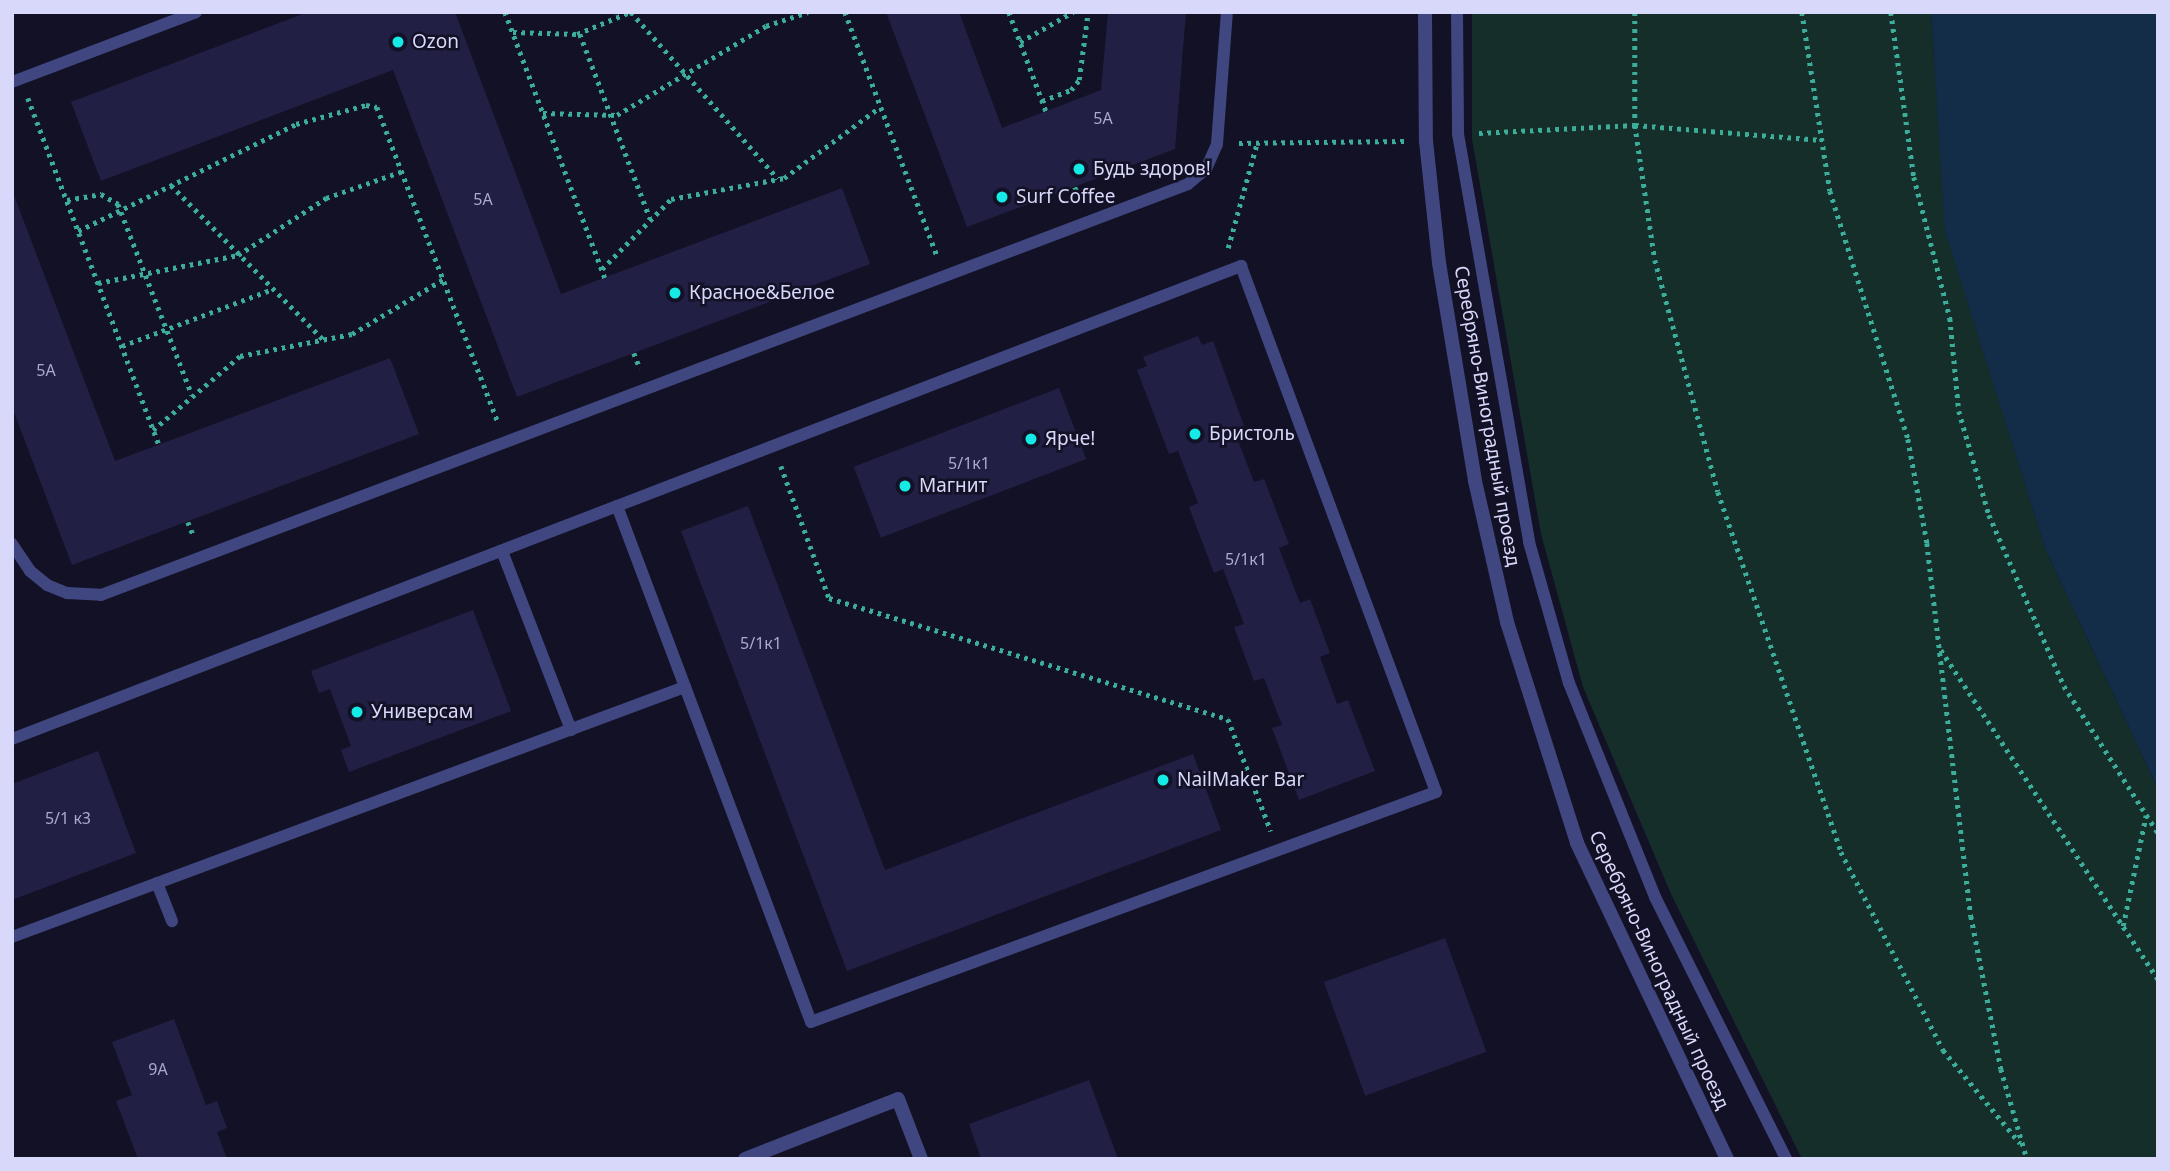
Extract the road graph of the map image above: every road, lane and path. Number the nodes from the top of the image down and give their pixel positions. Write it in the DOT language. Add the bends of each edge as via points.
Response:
graph roads {
  1 [pos="196,12"];
  2 [pos="505,12"];
  3 [pos="630,12"];
  4 [pos="808,12"];
  5 [pos="845,12"];
  6 [pos="1009,12"];
  7 [pos="1073,12"];
  8 [pos="1088,12"];
  9 [pos="1227,12"];
  10 [pos="1425,12"];
  11 [pos="1457,12"];
  12 [pos="1635,12"];
  13 [pos="1802,12"];
  14 [pos="1891,12"];
  15 [pos="513,32"];
  16 [pos="580,34"];
  17 [pos="1020,42"];
  18 [pos="686,74"];
  19 [pos="16,80"];
  20 [pos="1042,101"];
  21 [pos="880,107"];
  22 [pos="1046,111"];
  23 [pos="543,113"];
  24 [pos="611,117"];
  25 [pos="1635,125"];
  26 [pos="1458,134"];
  27 [pos="1821,139"];
  28 [pos="1426,141"];
  29 [pos="1257,143"];
  30 [pos="1217,144"];
  31 [pos="403,170"];
  32 [pos="779,180"];
  33 [pos="171,185"];
  34 [pos="66,200"];
  35 [pos="121,209"];
  36 [pos="650,218"];
  37 [pos="78,231"];
  38 [pos="238,255"];
  39 [pos="602,269"];
  40 [pos="146,273"];
  41 [pos="1220,274"];
  42 [pos="944,277"];
  43 [pos="605,278"];
  44 [pos="444,279"];
  45 [pos="98,283"];
  46 [pos="273,289"];
  47 [pos="167,329"];
  48 [pos="324,340"];
  49 [pos="122,346"];
  50 [pos="191,395"];
  51 [pos="153,430"];
  52 [pos="505,442"];
  53 [pos="159,445"];
  54 [pos="774,446"];
  55 [pos="618,506"];
  56 [pos="12,544"];
  57 [pos="502,551"];
  58 [pos="1940,648"];
  59 [pos="685,687"];
  60 [pos="571,730"];
  61 [pos="12,739"];
  62 [pos="2146,815"];
  63 [pos="2158,833"];
  64 [pos="1279,851"];
  65 [pos="157,883"];
  66 [pos="172,921"];
  67 [pos="2123,927"];
  68 [pos="12,937"];
  69 [pos="2158,979"];
  70 [pos="2020,1143"];
  71 [pos="745,1159"];
  72 [pos="921,1159"];
  73 [pos="1727,1159"];
  74 [pos="1786,1159"];
  75 [pos="2027,1159"];
  1 -- 19 [label="lane"];
  2 -- 15 [label="path"];
  3 -- 16 [label="path"];
  3 -- 18 [label="path"];
  4 -- 18 [label="path" via="766,26"];
  5 -- 21 [label="path"];
  6 -- 17 [label="path"];
  7 -- 17 [label="path"];
  8 -- 20 [label="path" via="1079,80 1071,90"];
  9 -- 30 [label="lane"];
  10 -- 28 [label="street, Серебряно-Виноградный проезд"];
  11 -- 26 [label="lane"];
  12 -- 25 [label="path"];
  13 -- 27 [label="path"];
  14 -- 62 [label="path" via="1914,177 1950,318 1959,411 1989,515 2064,686"];
  15 -- 16 [label="path"];
  15 -- 23 [label="path"];
  16 -- 24 [label="path"];
  17 -- 20 [label="path"];
  18 -- 24 [label="path"];
  18 -- 32 [label="path"];
  19 -- 34 [label="path"];
  20 -- 22 [label="path"];
  21 -- 32 [label="path"];
  21 -- 42 [label="path"];
  23 -- 24 [label="path"];
  23 -- 39 [label="path"];
  24 -- 36 [label="path"];
  25 -- 26 [label="path"];
  25 -- 27 [label="path"];
  25 -- 70 [label="path" via="1655,260 1717,492 1841,852 1943,1050"];
  26 -- 74 [label="lane" via="1529,542 1569,683 1655,897"];
  27 -- 58 [label="path" via="1830,191 1908,439"];
  28 -- 29 [label="path"];
  28 -- 73 [label="street, Серебряно-Виноградный проезд" via="1439,262 1475,481 1507,622 1577,843"];
  29 -- 30 [label="path"];
  29 -- 41 [label="path"];
  30 -- 42 [label="lane" via="1206,169 1188,184"];
  31 -- 33 [label="path" via="380,112 366,105 296,124"];
  31 -- 38 [label="path" via="326,198"];
  31 -- 44 [label="path"];
  32 -- 36 [label="path" via="677,197"];
  33 -- 35 [label="path"];
  33 -- 38 [label="path"];
  34 -- 35 [label="path" via="101,194"];
  34 -- 37 [label="path"];
  35 -- 37 [label="path"];
  35 -- 40 [label="path"];
  36 -- 39 [label="path"];
  37 -- 45 [label="path"];
  38 -- 40 [label="path"];
  38 -- 46 [label="path"];
  39 -- 43 [label="path"];
  40 -- 45 [label="path"];
  40 -- 47 [label="path"];
  41 -- 54 [label="lane"];
  41 -- 64 [label="lane" via="1241,266 1436,792"];
  42 -- 52 [label="lane"];
  44 -- 48 [label="path" via="370,327"];
  44 -- 52 [label="path"];
  45 -- 49 [label="path"];
  46 -- 47 [label="path"];
  46 -- 48 [label="path"];
  47 -- 49 [label="path"];
  47 -- 50 [label="path"];
  48 -- 50 [label="path" via="240,356"];
  49 -- 51 [label="path"];
  50 -- 51 [label="path"];
  51 -- 53 [label="path"];
  52 -- 56 [label="lane" via="101,595 67,593 47,584 30,571"];
  54 -- 55 [label="lane"];
  54 -- 64 [label="path" via="829,598 1228,719"];
  55 -- 57 [label="lane"];
  55 -- 59 [label="lane"];
  57 -- 60 [label="lane"];
  57 -- 61 [label="lane"];
  58 -- 67 [label="path"];
  58 -- 70 [label="path" via="1971,916"];
  59 -- 60 [label="lane"];
  59 -- 64 [label="lane" via="811,1022"];
  60 -- 65 [label="lane"];
  62 -- 63 [label="path"];
  62 -- 67 [label="path"];
  65 -- 66 [label="lane"];
  65 -- 68 [label="lane"];
  67 -- 69 [label="path"];
  70 -- 75 [label="path"];
  71 -- 72 [label="street" via="898,1099"];
}
